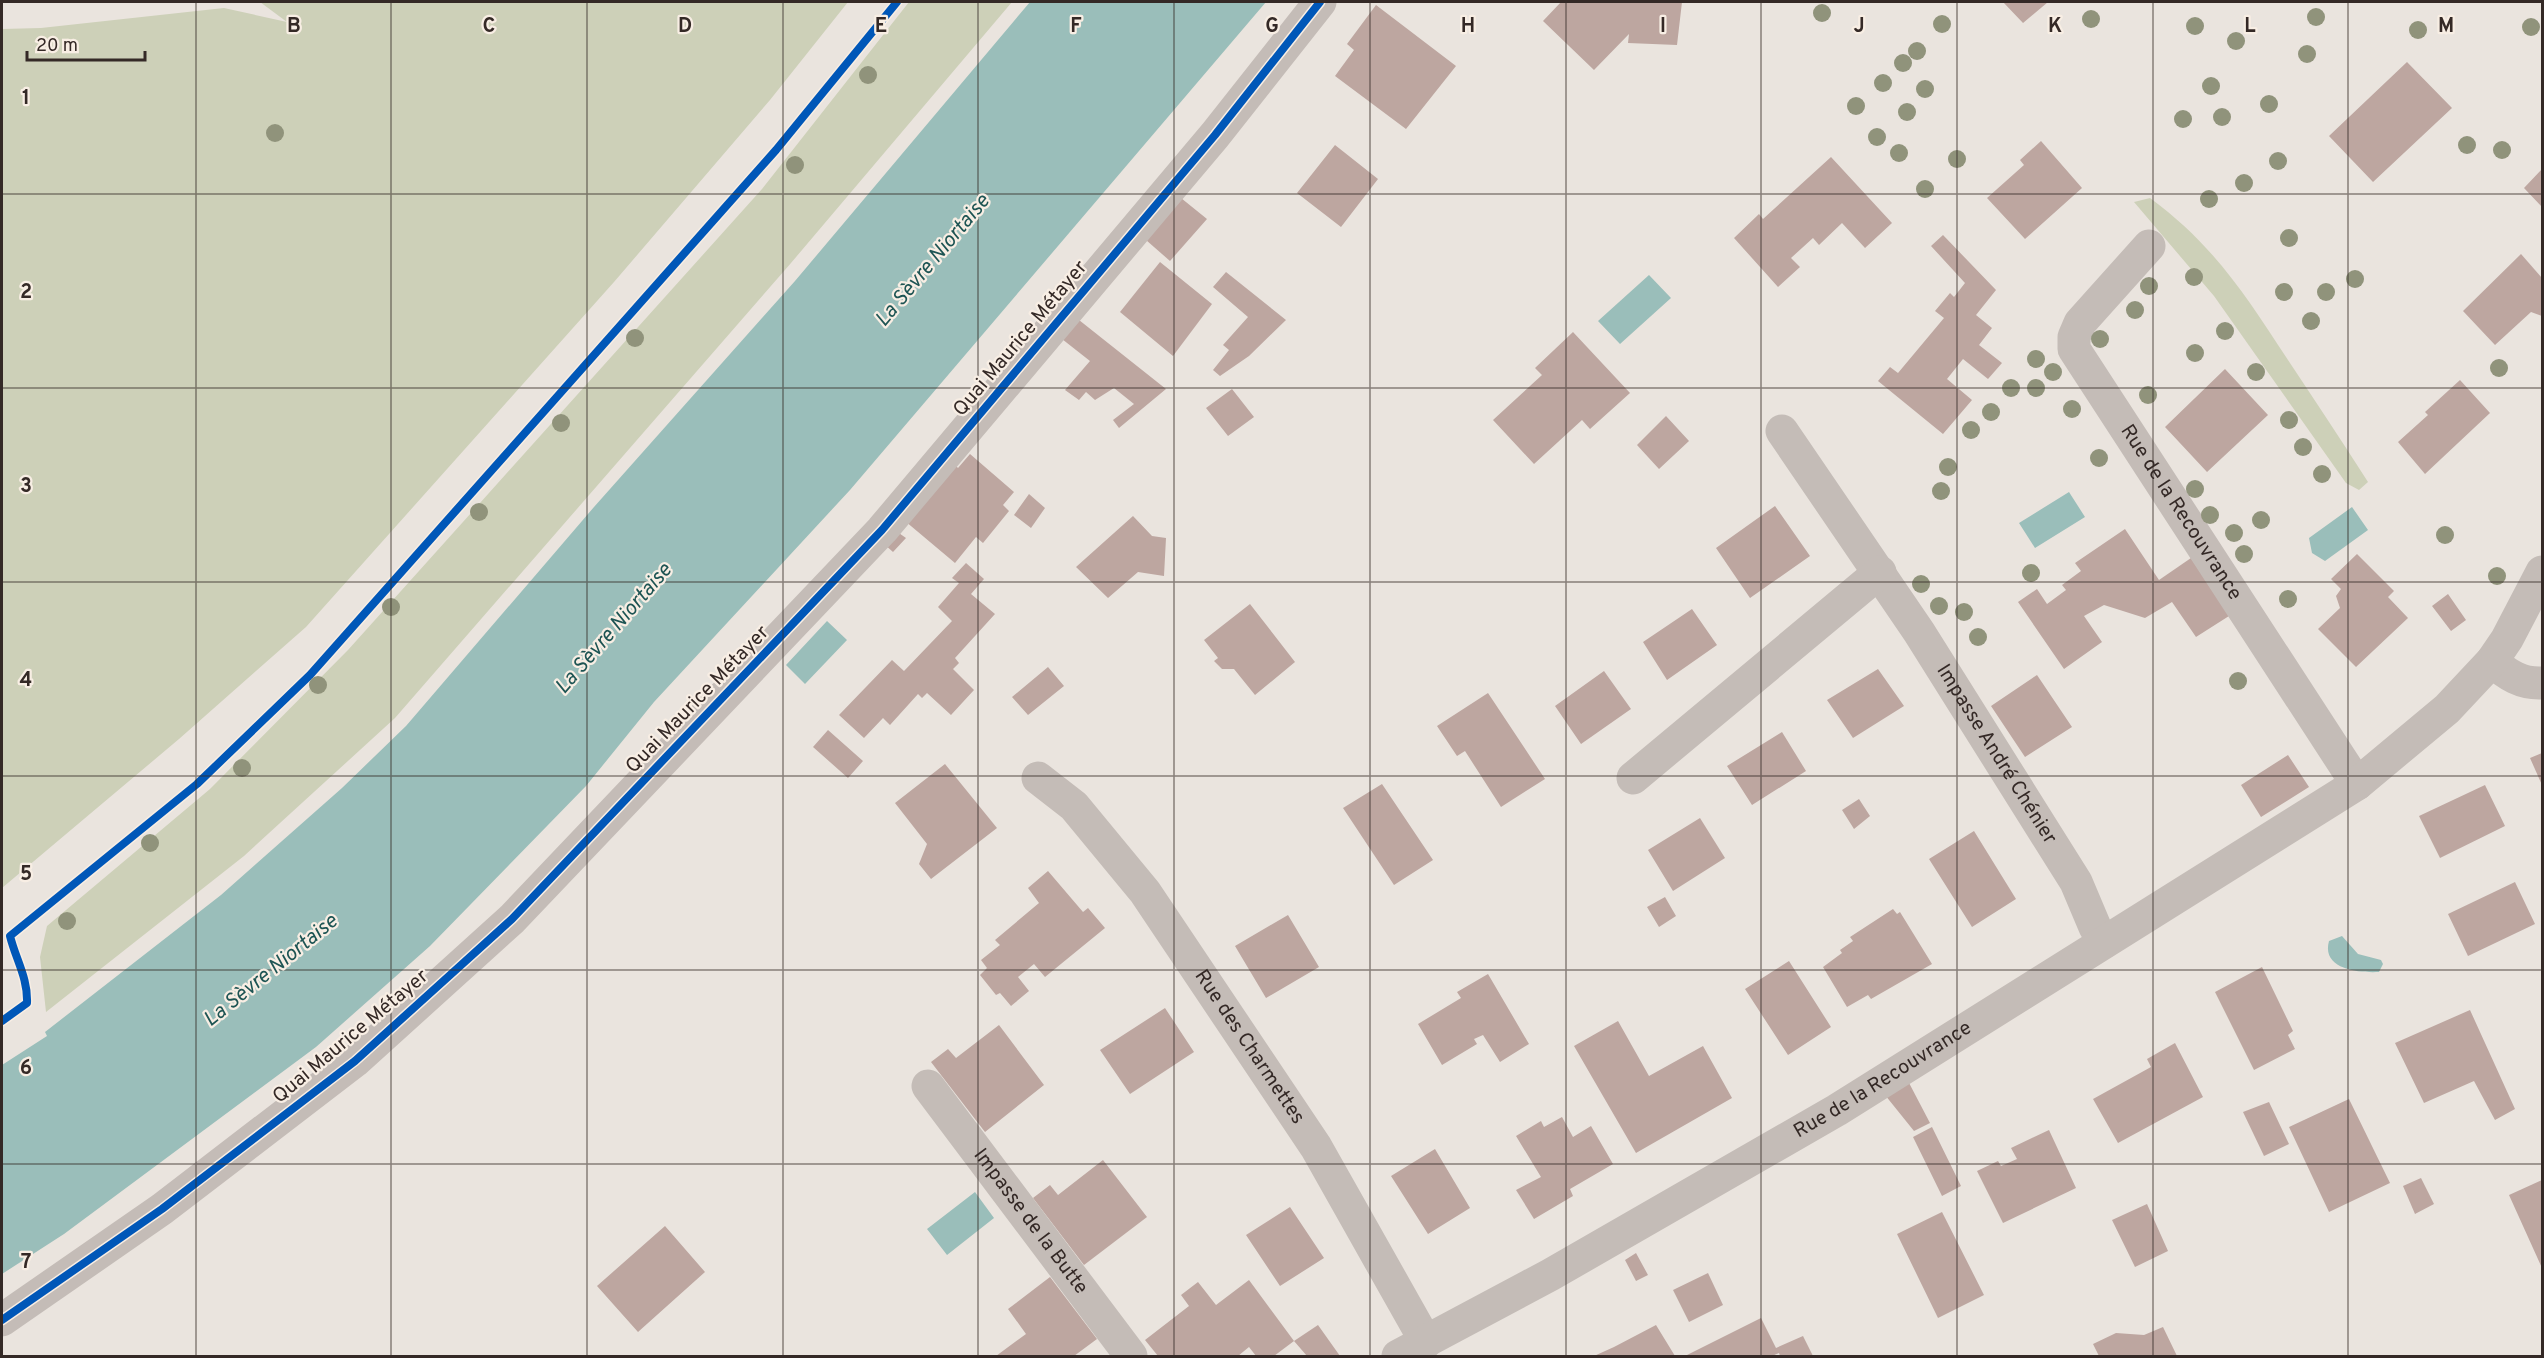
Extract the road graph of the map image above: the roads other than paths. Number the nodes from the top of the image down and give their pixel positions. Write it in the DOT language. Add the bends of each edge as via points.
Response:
graph roads {
  1 [pos="1320,2"];
  2 [pos="2149,246"];
  3 [pos="1782,431"];
  4 [pos="1880,572"];
  5 [pos="2542,572"];
  6 [pos="2492,662"];
  7 [pos="2542,683"];
  8 [pos="1038,778"];
  9 [pos="1633,778"];
  10 [pos="2357,784"];
  11 [pos="2104,942"];
  12 [pos="928,1086"];
  13 [pos="2,1320"];
  14 [pos="1412,1349"];
  15 [pos="1131,1356"];
  1 -- 13 [label="street, Quai Maurice Métayer" via="1215,135 882,530 512,919 355,1061 162,1209"];
  2 -- 10 [label="street, Rue de la Recouvrance" via="2080,323 2074,349"];
  3 -- 4 [label="street, Impasse André Chénier"];
  4 -- 9 [label="street"];
  4 -- 11 [label="street, Impasse André Chénier" via="2076,882"];
  5 -- 6 [label="street, Rue de la Recouvrance"];
  6 -- 7 [label="street" via="2521,681"];
  6 -- 10 [label="street, Rue de la Recouvrance" via="2447,709"];
  8 -- 14 [label="street, Rue des Charmettes" via="1074,806 1145,892 1316,1147"];
  10 -- 11 [label="street, Rue de la Recouvrance"];
  11 -- 14 [label="street, Rue de la Recouvrance" via="1837,1110 1550,1275"];
  12 -- 15 [label="street, Impasse de la Butte"];
}
